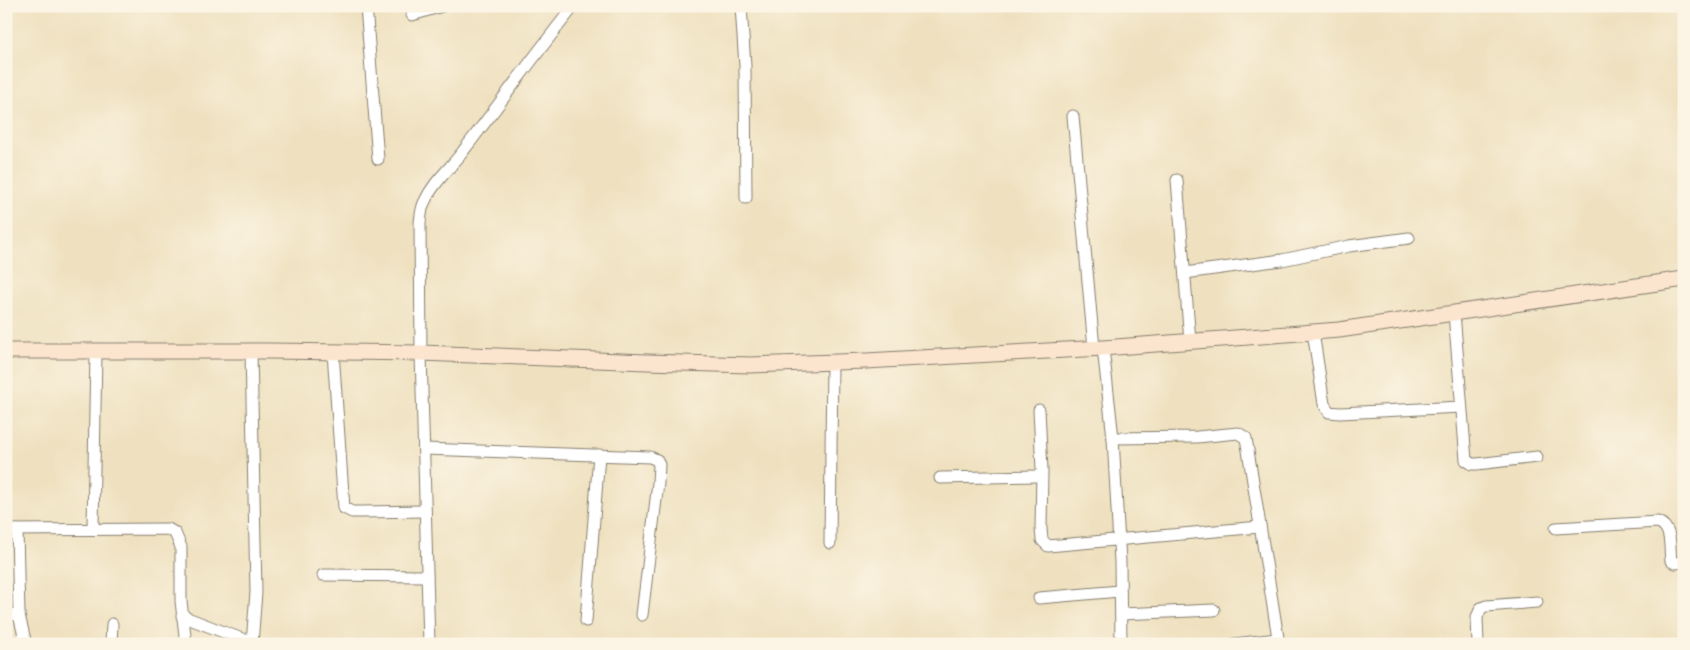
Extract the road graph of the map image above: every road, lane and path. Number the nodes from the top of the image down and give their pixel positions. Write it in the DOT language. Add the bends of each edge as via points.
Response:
graph roads {
  1 [pos="366,6"];
  2 [pos="442,6"];
  3 [pos="574,6"];
  4 [pos="741,6"];
  5 [pos="412,15"];
  6 [pos="1074,116"];
  7 [pos="378,159"];
  8 [pos="1177,180"];
  9 [pos="746,198"];
  10 [pos="1409,238"];
  11 [pos="1185,274"];
  12 [pos="1684,279"];
  13 [pos="1454,313"];
  14 [pos="1313,332"];
  15 [pos="1190,341"];
  16 [pos="1099,348"];
  17 [pos="96,350"];
  18 [pos="6,351"];
  19 [pos="251,351"];
  20 [pos="333,352"];
  21 [pos="421,353"];
  22 [pos="832,362"];
  23 [pos="1461,407"];
  24 [pos="1039,410"];
  25 [pos="1113,438"];
  26 [pos="424,449"];
  27 [pos="599,455"];
  28 [pos="1536,457"];
  29 [pos="1041,476"];
  30 [pos="940,478"];
  31 [pos="426,511"];
  32 [pos="1260,527"];
  33 [pos="1556,528"];
  34 [pos="93,529"];
  35 [pos="11,530"];
  36 [pos="1119,539"];
  37 [pos="830,543"];
  38 [pos="1684,562"];
  39 [pos="323,575"];
  40 [pos="427,576"];
  41 [pos="1120,591"];
  42 [pos="1039,598"];
  43 [pos="1537,602"];
  44 [pos="1214,610"];
  45 [pos="6,614"];
  46 [pos="19,614"];
  47 [pos="642,614"];
  48 [pos="1121,614"];
  49 [pos="182,616"];
  50 [pos="586,620"];
  51 [pos="112,624"];
  52 [pos="1279,642"];
  53 [pos="253,643"];
  54 [pos="26,644"];
  55 [pos="111,644"];
  56 [pos="186,644"];
  57 [pos="429,644"];
  58 [pos="1121,644"];
  59 [pos="1234,644"];
  60 [pos="1478,644"];
  1 -- 7 [label="street"];
  2 -- 5 [label="street"];
  3 -- 21 [label="street" via="425,199 420,223"];
  4 -- 9 [label="street"];
  6 -- 16 [label="street"];
  8 -- 11 [label="street"];
  10 -- 11 [label="street"];
  11 -- 15 [label="street"];
  12 -- 13 [label="main road"];
  13 -- 14 [label="main road"];
  13 -- 23 [label="street"];
  14 -- 15 [label="main road"];
  14 -- 23 [label="street" via="1324,404 1329,412"];
  15 -- 16 [label="main road"];
  16 -- 22 [label="main road"];
  16 -- 25 [label="street"];
  17 -- 18 [label="main road"];
  17 -- 19 [label="main road"];
  17 -- 34 [label="street"];
  19 -- 20 [label="main road"];
  19 -- 53 [label="street" via="256,582"];
  20 -- 21 [label="main road"];
  20 -- 31 [label="street" via="344,508 352,512"];
  21 -- 22 [label="main road" via="694,363"];
  21 -- 26 [label="street"];
  22 -- 37 [label="street"];
  23 -- 28 [label="street" via="1468,462 1477,464"];
  24 -- 29 [label="street"];
  25 -- 32 [label="street" via="1242,435 1248,442"];
  25 -- 36 [label="street"];
  26 -- 27 [label="street"];
  26 -- 31 [label="street"];
  27 -- 47 [label="street" via="650,457 659,464"];
  27 -- 50 [label="street"];
  29 -- 30 [label="street"];
  29 -- 36 [label="street" via="1040,529 1044,544 1051,547"];
  31 -- 40 [label="street"];
  32 -- 36 [label="street"];
  32 -- 52 [label="street"];
  33 -- 38 [label="street" via="1658,522 1668,532 1672,561"];
  34 -- 35 [label="street"];
  34 -- 49 [label="street" via="168,529 175,534 181,546"];
  35 -- 46 [label="street"];
  36 -- 41 [label="street"];
  39 -- 40 [label="street"];
  40 -- 57 [label="street"];
  41 -- 42 [label="street"];
  41 -- 48 [label="street"];
  43 -- 60 [label="street" via="1480,608"];
  44 -- 48 [label="street"];
  45 -- 46 [label="street"];
  46 -- 54 [label="street"];
  48 -- 58 [label="street"];
  49 -- 53 [label="street"];
  49 -- 56 [label="street"];
  51 -- 55 [label="street"];
  52 -- 59 [label="street"];
}
